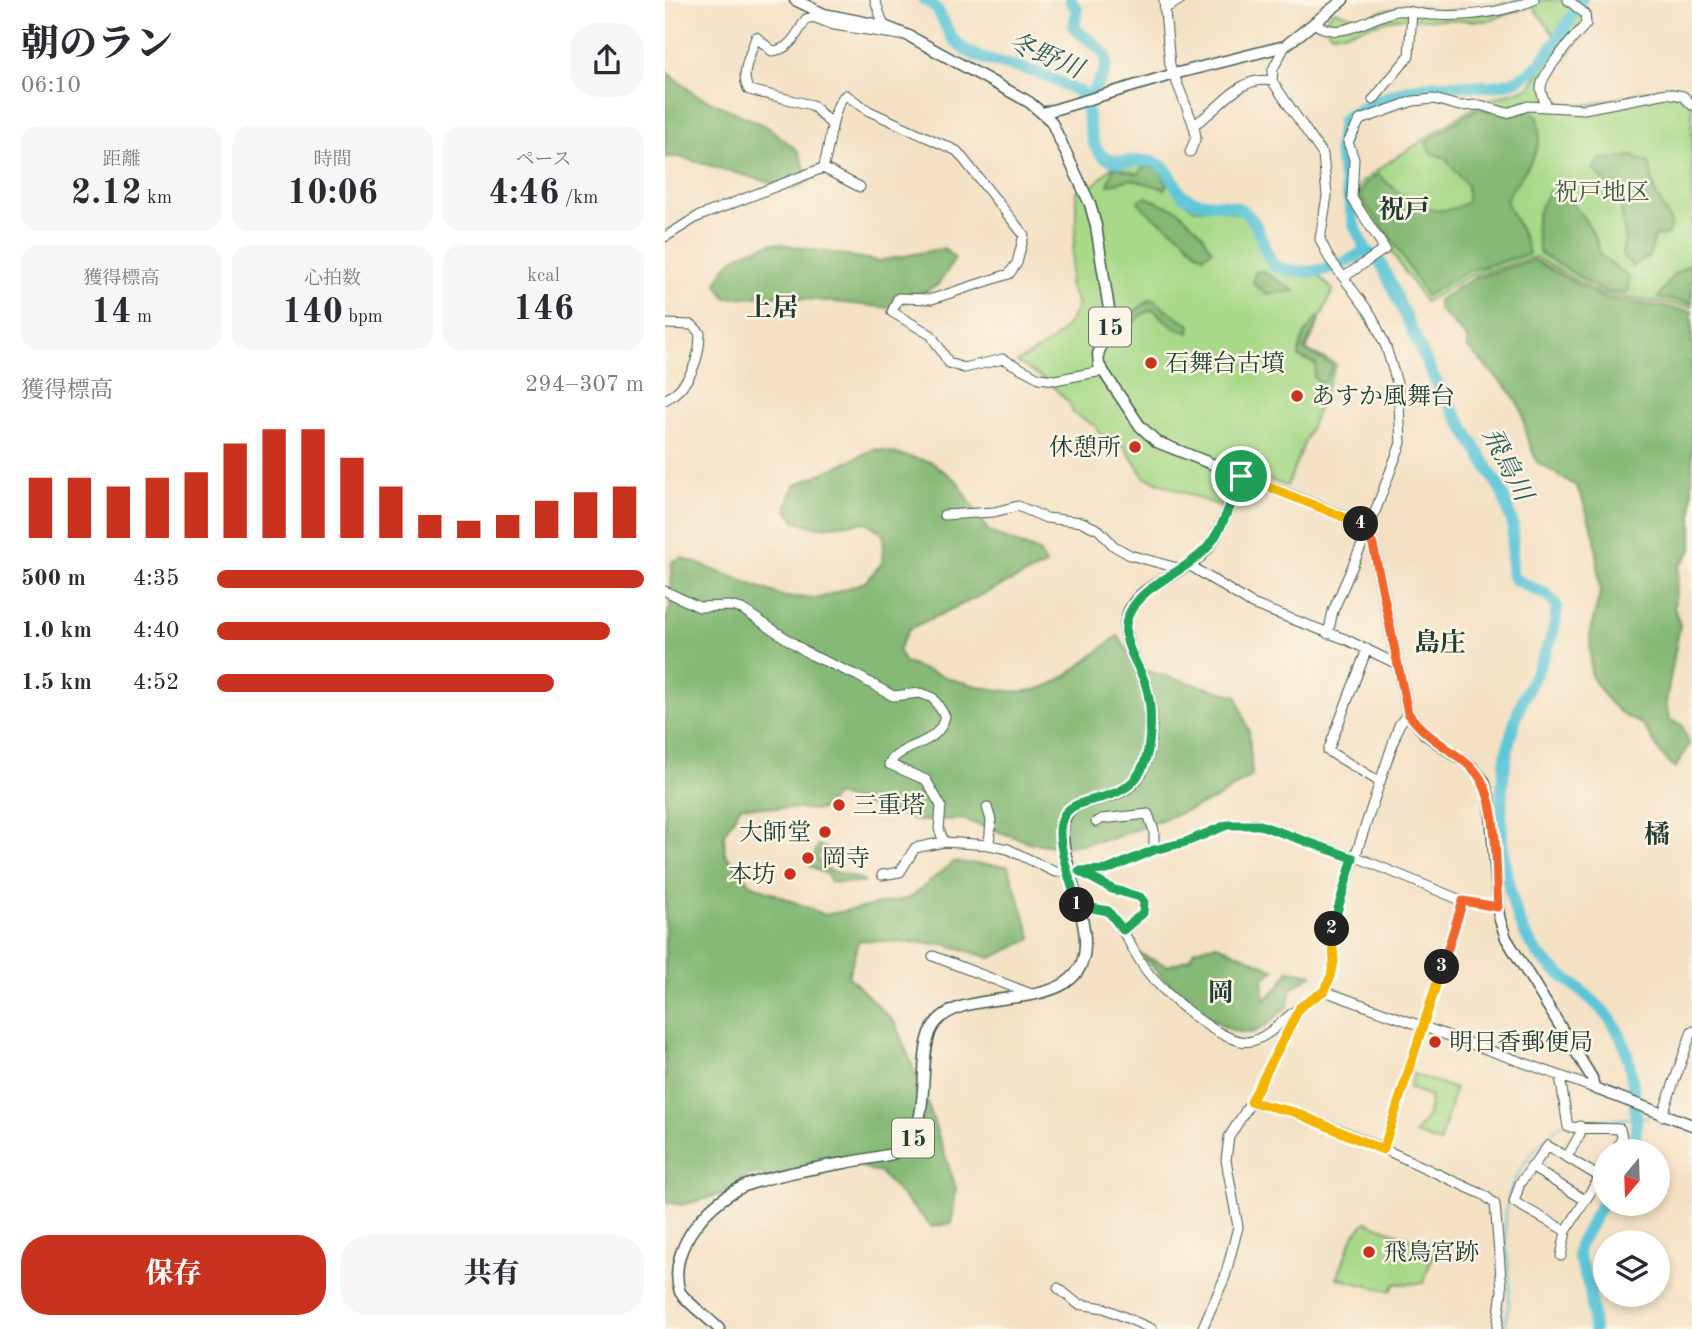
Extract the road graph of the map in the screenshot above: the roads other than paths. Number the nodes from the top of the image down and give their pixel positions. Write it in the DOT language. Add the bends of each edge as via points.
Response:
graph roads {
  1 [pos="795,0"];
  2 [pos="876,0"];
  3 [pos="1180,0"];
  4 [pos="1343,0"];
  5 [pos="1534,0"];
  6 [pos="1568,0"];
  7 [pos="1164,5"];
  8 [pos="1412,12"];
  9 [pos="1315,24"];
  10 [pos="884,26"];
  11 [pos="909,36"];
  12 [pos="1285,46"];
  13 [pos="1174,74"];
  14 [pos="1272,81"];
  15 [pos="1373,100"];
  16 [pos="1546,105"];
  17 [pos="1692,105"];
  18 [pos="1044,113"];
  19 [pos="831,124"];
  20 [pos="1193,125"];
  21 [pos="1190,152"];
  22 [pos="823,167"];
  23 [pos="860,187"];
  24 [pos="665,237"];
  25 [pos="1345,277"];
  26 [pos="665,324"];
  27 [pos="1101,371"];
  28 [pos="665,400"];
  29 [pos="1241,476"];
  30 [pos="944,515"];
  31 [pos="1367,533"];
  32 [pos="1185,567"];
  33 [pos="665,591"];
  34 [pos="1328,634"];
  35 [pos="1367,649"];
  36 [pos="1399,664"];
  37 [pos="1408,713"];
  38 [pos="1380,782"];
  39 [pos="987,807"];
  40 [pos="1096,822"];
  41 [pos="944,842"];
  42 [pos="989,845"];
  43 [pos="1154,850"];
  44 [pos="1354,857"];
  45 [pos="1075,874"];
  46 [pos="882,875"];
  47 [pos="1463,901"];
  48 [pos="1077,906"];
  49 [pos="1498,907"];
  50 [pos="1123,930"];
  51 [pos="933,956"];
  52 [pos="1324,991"];
  53 [pos="1035,995"];
  54 [pos="1300,1007"];
  55 [pos="1424,1027"];
  56 [pos="1692,1031"];
  57 [pos="1560,1076"];
  58 [pos="1594,1088"];
  59 [pos="1251,1102"];
  60 [pos="1662,1116"];
  61 [pos="1692,1125"];
  62 [pos="1580,1126"];
  63 [pos="1622,1139"];
  64 [pos="1383,1150"];
  65 [pos="1567,1157"];
  66 [pos="1531,1167"];
  67 [pos="1593,1169"];
  68 [pos="1593,1187"];
  69 [pos="1585,1200"];
  70 [pos="1566,1231"];
  71 [pos="1561,1256"];
  72 [pos="1059,1288"];
  73 [pos="1129,1326"];
  74 [pos="719,1329"];
  75 [pos="1152,1329"];
  76 [pos="1202,1329"];
  77 [pos="1497,1329"];
  1 -- 10 [label="main road" via="824,14"];
  2 -- 10 [label="street"];
  3 -- 7 [label="street"];
  4 -- 9 [label="main road"];
  5 -- 8 [label="street" via="1481,15"];
  6 -- 16 [label="street" via="1585,13 1586,24 1542,83"];
  7 -- 13 [label="street" via="1167,51"];
  8 -- 9 [label="street" via="1387,13 1341,32"];
  8 -- 15 [label="street" via="1409,56"];
  9 -- 12 [label="main road"];
  10 -- 11 [label="main road"];
  11 -- 18 [label="main road"];
  11 -- 19 [label="street" via="834,25 813,17 806,19 789,46 779,51 772,51 756,37 744,71 750,90 813,105"];
  12 -- 13 [label="main road"];
  12 -- 14 [label="street"];
  13 -- 18 [label="main road"];
  13 -- 20 [label="street"];
  14 -- 20 [label="street" via="1245,83 1210,116"];
  14 -- 25 [label="street" via="1323,155 1327,196 1320,239"];
  16 -- 17 [label="street" via="1584,109 1667,93 1683,96"];
  16 -- 25 [label="street" via="1507,113 1480,105 1413,100 1360,120 1348,142 1354,159 1352,198 1381,251"];
  18 -- 27 [label="main road, 15" via="1059,134 1096,226 1111,323 1098,355"];
  19 -- 22 [label="street" via="832,139"];
  19 -- 27 [label="street" via="838,103 846,96 957,151 1024,235 1017,263 1009,274 932,299 898,298 892,312 931,335 949,363 964,368 1003,359 1039,378 1055,380"];
  20 -- 21 [label="street" via="1196,137"];
  22 -- 23 [label="street"];
  22 -- 24 [label="street" via="697,217"];
  25 -- 31 [label="street" via="1372,316 1398,386 1401,443"];
  26 -- 28 [label="street" via="692,325 700,333 691,373"];
  27 -- 29 [label="main road, 15" via="1153,438"];
  29 -- 31 [label="main road" via="1356,521"];
  29 -- 32 [label="main road, 15" via="1206,550"];
  30 -- 32 [label="street" via="1018,506 1046,518 1083,522 1130,555"];
  31 -- 34 [label="street" via="1333,611"];
  31 -- 36 [label="main road"];
  32 -- 34 [label="street" via="1252,604"];
  32 -- 45 [label="main road, 15, bridge" via="1142,594 1126,620 1129,650 1146,687 1150,715 1144,765 1124,791 1071,807 1060,833"];
  33 -- 41 [label="street" via="699,607 742,609 811,655 893,696 933,698 945,716 941,728 922,745 899,752 889,764 926,780 941,806 939,829"];
  34 -- 35 [label="street"];
  35 -- 36 [label="street"];
  35 -- 38 [label="street" via="1328,751"];
  36 -- 37 [label="main road"];
  37 -- 38 [label="street"];
  37 -- 49 [label="main road" via="1425,734 1472,767 1484,782 1490,800"];
  38 -- 44 [label="street"];
  39 -- 42 [label="street"];
  40 -- 43 [label="street" via="1145,813 1154,831"];
  41 -- 42 [label="street"];
  41 -- 46 [label="street" via="915,848 900,873"];
  42 -- 45 [label="street" via="1055,872"];
  43 -- 44 [label="street" via="1227,825 1260,825"];
  43 -- 45 [label="street" via="1107,870"];
  44 -- 47 [label="street"];
  44 -- 52 [label="street" via="1331,932 1334,962"];
  45 -- 48 [label="main road, 15"];
  45 -- 50 [label="street" via="1140,897 1143,913"];
  47 -- 49 [label="street"];
  47 -- 55 [label="street"];
  48 -- 50 [label="street" via="1108,911"];
  48 -- 53 [label="main road, 15" via="1086,943 1084,960 1077,973"];
  49 -- 58 [label="main road" via="1506,938"];
  50 -- 54 [label="street" via="1157,984 1198,1020 1230,1037 1256,1041"];
  51 -- 53 [label="street"];
  52 -- 54 [label="street"];
  52 -- 55 [label="street"];
  53 -- 74 [label="main road, 15" via="969,1003 939,1020 930,1031 923,1067 919,1124 904,1149 751,1183 718,1202 682,1236 674,1256 680,1292"];
  54 -- 59 [label="street"];
  55 -- 57 [label="street"];
  55 -- 64 [label="street"];
  56 -- 60 [label="street"];
  57 -- 58 [label="street"];
  57 -- 62 [label="street" via="1567,1123"];
  58 -- 60 [label="main road"];
  59 -- 64 [label="street" via="1294,1112"];
  59 -- 76 [label="street" via="1229,1137 1227,1160 1238,1227 1225,1277"];
  60 -- 61 [label="main road"];
  62 -- 63 [label="street" via="1620,1129"];
  62 -- 65 [label="street"];
  64 -- 77 [label="street" via="1495,1204 1502,1290"];
  65 -- 66 [label="street" via="1548,1146"];
  65 -- 67 [label="street"];
  66 -- 69 [label="street"];
  66 -- 70 [label="street" via="1514,1202"];
  68 -- 69 [label="street"];
  69 -- 70 [label="street"];
  70 -- 71 [label="street"];
  72 -- 73 [label="street" via="1078,1304 1104,1308"];
  73 -- 75 [label="street"];
}
